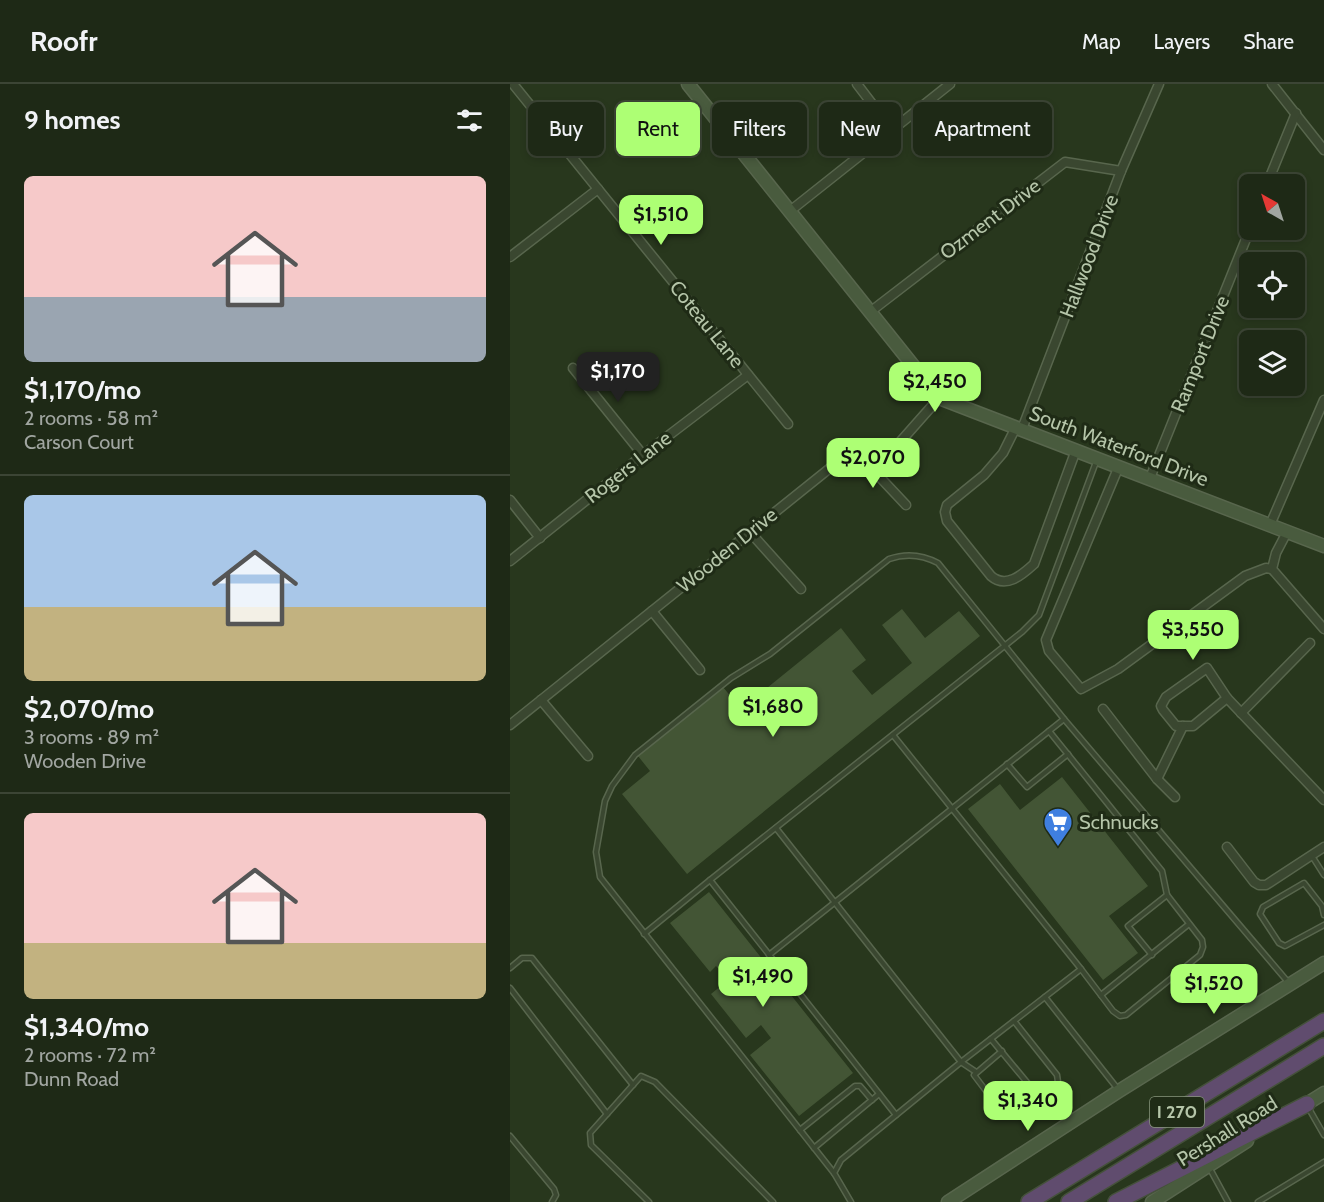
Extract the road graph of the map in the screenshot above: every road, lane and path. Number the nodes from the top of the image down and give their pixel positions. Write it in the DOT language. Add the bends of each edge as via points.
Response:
graph roads {
  1 [pos="511,84"];
  2 [pos="688,84"];
  3 [pos="856,84"];
  4 [pos="950,84"];
  5 [pos="1159,84"];
  6 [pos="1272,84"];
  7 [pos="870,102"];
  8 [pos="1296,113"];
  9 [pos="901,123"];
  10 [pos="1324,150"];
  11 [pos="859,156"];
  12 [pos="1121,171"];
  13 [pos="1271,174"];
  14 [pos="598,189"];
  15 [pos="790,211"];
  16 [pos="1246,240"];
  17 [pos="510,257"];
  18 [pos="870,312"];
  19 [pos="573,368"];
  20 [pos="748,375"];
  21 [pos="939,398"];
  22 [pos="1324,402"];
  23 [pos="788,424"];
  24 [pos="1019,428"];
  25 [pos="1076,450"];
  26 [pos="643,454"];
  27 [pos="867,455"];
  28 [pos="1097,458"];
  29 [pos="1119,466"];
  30 [pos="1150,478"];
  31 [pos="510,500"];
  32 [pos="906,506"];
  33 [pos="1270,525"];
  34 [pos="750,532"];
  35 [pos="1287,532"];
  36 [pos="540,538"];
  37 [pos="1324,546"];
  38 [pos="510,561"];
  39 [pos="1272,569"];
  40 [pos="801,589"];
  41 [pos="652,611"];
  42 [pos="1324,629"];
  43 [pos="1310,643"];
  44 [pos="1005,646"];
  45 [pos="700,670"];
  46 [pos="1227,698"];
  47 [pos="541,700"];
  48 [pos="1103,709"];
  49 [pos="1242,713"];
  50 [pos="1064,719"];
  51 [pos="510,725"];
  52 [pos="1183,726"];
  53 [pos="1049,731"];
  54 [pos="893,735"];
  55 [pos="1068,754"];
  56 [pos="588,756"];
  57 [pos="1007,764"];
  58 [pos="1157,779"];
  59 [pos="1175,796"];
  60 [pos="1324,800"];
  61 [pos="952,807"];
  62 [pos="776,828"];
  63 [pos="1227,847"];
  64 [pos="1324,847"];
  65 [pos="1312,856"];
  66 [pos="1324,875"];
  67 [pos="710,880"];
  68 [pos="1167,895"];
  69 [pos="835,902"];
  70 [pos="1324,915"];
  71 [pos="1324,922"];
  72 [pos="1189,924"];
  73 [pos="644,934"];
  74 [pos="769,955"];
  75 [pos="1152,955"];
  76 [pos="1324,963"];
  77 [pos="510,968"];
  78 [pos="1081,969"];
  79 [pos="1290,985"];
  80 [pos="510,988"];
  81 [pos="1101,996"];
  82 [pos="1045,997"];
  83 [pos="1014,1021"];
  84 [pos="1324,1021"];
  85 [pos="992,1039"];
  86 [pos="1324,1046"];
  87 [pos="1002,1051"];
  88 [pos="961,1062"];
  89 [pos="976,1072"];
  90 [pos="633,1085"];
  91 [pos="1119,1091"];
  92 [pos="879,1094"];
  93 [pos="1324,1094"];
  94 [pos="1040,1098"];
  95 [pos="872,1100"];
  96 [pos="1307,1104"];
  97 [pos="607,1114"];
  98 [pos="897,1115"];
  99 [pos="800,1130"];
  100 [pos="1324,1135"];
  101 [pos="510,1136"];
  102 [pos="814,1148"];
  103 [pos="1324,1162"];
  104 [pos="1208,1166"];
  105 [pos="834,1173"];
  106 [pos="552,1202"];
  107 [pos="649,1202"];
  108 [pos="773,1202"];
  109 [pos="851,1202"];
  110 [pos="948,1202"];
  111 [pos="1029,1202"];
  112 [pos="1069,1202"];
  113 [pos="1116,1202"];
  114 [pos="1152,1202"];
  115 [pos="1228,1202"];
  116 [pos="1258,1202"];
  1 -- 14 [label="street, Coteau Lane"];
  2 -- 15 [label="street"];
  3 -- 7 [label="street"];
  4 -- 9 [label="street"];
  5 -- 12 [label="street, Hallwood Drive"];
  6 -- 8 [label="street"];
  8 -- 10 [label="street"];
  8 -- 13 [label="street"];
  11 -- 15 [label="street"];
  12 -- 18 [label="street, Ozment Drive" via="1065,162"];
  12 -- 24 [label="street, Hallwood Drive"];
  14 -- 17 [label="street"];
  14 -- 20 [label="street, Coteau Lane"];
  15 -- 18 [label="street"];
  16 -- 30 [label="street, Ramport Drive"];
  18 -- 21 [label="street"];
  19 -- 26 [label="street"];
  20 -- 23 [label="street, Coteau Lane"];
  20 -- 26 [label="street, Rogers Lane"];
  21 -- 24 [label="street, South Waterford Drive"];
  21 -- 27 [label="street, Wooden Drive" via="893,450"];
  22 -- 33 [label="street"];
  24 -- 25 [label="street, South Waterford Drive"];
  24 -- 25 [label="street, Hallwood Drive" via="984,475 947,505 945,513 947,521 998,582 1019,575 1034,564"];
  25 -- 28 [label="street, South Waterford Drive"];
  26 -- 36 [label="street, Rogers Lane"];
  27 -- 32 [label="street" via="874,471"];
  27 -- 34 [label="street, Wooden Drive" via="840,460"];
  28 -- 29 [label="street, South Waterford Drive"];
  28 -- 44 [label="lane" via="1039,615"];
  29 -- 30 [label="street, South Waterford Drive"];
  29 -- 39 [label="street" via="1046,640 1049,651 1081,689 1118,669 1245,576"];
  30 -- 33 [label="street, South Waterford Drive"];
  31 -- 36 [label="street"];
  33 -- 35 [label="street, South Waterford Drive"];
  34 -- 40 [label="street"];
  34 -- 41 [label="street, Wooden Drive"];
  35 -- 37 [label="street, South Waterford Drive"];
  35 -- 39 [label="street"];
  36 -- 38 [label="street, Rogers Lane"];
  39 -- 42 [label="street"];
  41 -- 45 [label="street"];
  41 -- 47 [label="street, Wooden Drive"];
  43 -- 49 [label="street"];
  44 -- 50 [label="lane"];
  44 -- 54 [label="lane"];
  44 -- 73 [label="lane" via="938,563 929,558 905,556 889,559 770,654 730,678 635,755 605,801 597,867 600,877"];
  46 -- 49 [label="street"];
  46 -- 52 [label="street" via="1194,726"];
  46 -- 52 [label="street" via="1207,668 1200,672 1166,697 1161,706 1176,726"];
  47 -- 51 [label="street, Wooden Drive"];
  47 -- 56 [label="street"];
  48 -- 58 [label="street"];
  49 -- 60 [label="street"];
  50 -- 53 [label="lane"];
  50 -- 79 [label="lane"];
  52 -- 58 [label="street"];
  53 -- 55 [label="lane"];
  53 -- 57 [label="lane"];
  54 -- 61 [label="lane"];
  54 -- 62 [label="lane"];
  55 -- 57 [label="lane" via="1027,787"];
  55 -- 68 [label="lane" via="1162,871"];
  57 -- 61 [label="lane"];
  58 -- 59 [label="street"];
  61 -- 69 [label="lane"];
  61 -- 78 [label="lane"];
  62 -- 67 [label="lane"];
  62 -- 69 [label="lane"];
  63 -- 65 [label="street" via="1259,885 1266,885"];
  64 -- 65 [label="street"];
  65 -- 66 [label="lane"];
  67 -- 73 [label="lane"];
  67 -- 74 [label="lane"];
  68 -- 72 [label="lane"];
  68 -- 75 [label="lane" via="1128,926"];
  69 -- 74 [label="lane"];
  69 -- 88 [label="lane"];
  70 -- 71 [label="lane"];
  70 -- 71 [label="lane" via="1322,906 1304,883 1263,907 1260,914 1282,945"];
  72 -- 75 [label="lane"];
  72 -- 81 [label="lane" via="1202,940 1200,955 1126,1015 1113,1011"];
  73 -- 99 [label="lane"];
  74 -- 92 [label="lane"];
  75 -- 81 [label="lane"];
  76 -- 79 [label="street"];
  77 -- 90 [label="lane" via="522,958 532,958"];
  78 -- 81 [label="lane"];
  78 -- 82 [label="lane"];
  79 -- 91 [label="street"];
  80 -- 97 [label="lane"];
  82 -- 83 [label="lane"];
  82 -- 91 [label="lane"];
  83 -- 85 [label="lane"];
  83 -- 94 [label="lane" via="1057,1075 1056,1086"];
  84 -- 111 [label="highway, I 270"];
  85 -- 87 [label="lane"];
  85 -- 88 [label="lane"];
  86 -- 112 [label="highway, I 270"];
  87 -- 89 [label="lane"];
  87 -- 94 [label="lane"];
  88 -- 89 [label="lane"];
  88 -- 98 [label="lane"];
  89 -- 94 [label="lane" via="975,1079 1005,1116 1015,1115"];
  90 -- 97 [label="lane"];
  90 -- 108 [label="lane" via="641,1076 655,1082"];
  91 -- 110 [label="street"];
  92 -- 95 [label="lane"];
  92 -- 98 [label="lane"];
  93 -- 96 [label="street, Pershall Road"];
  95 -- 99 [label="lane" via="860,1086 855,1086"];
  95 -- 102 [label="lane"];
  96 -- 100 [label="lane"];
  96 -- 104 [label="street, Pershall Road"];
  96 -- 113 [label="highway"];
  97 -- 107 [label="lane" via="590,1133 591,1145"];
  98 -- 105 [label="lane" via="841,1160"];
  99 -- 102 [label="lane"];
  101 -- 106 [label="lane" via="554,1189"];
  102 -- 105 [label="lane"];
  103 -- 116 [label="lane"];
  104 -- 114 [label="street, Pershall Road"];
  104 -- 115 [label="lane"];
  105 -- 109 [label="lane"];
}
